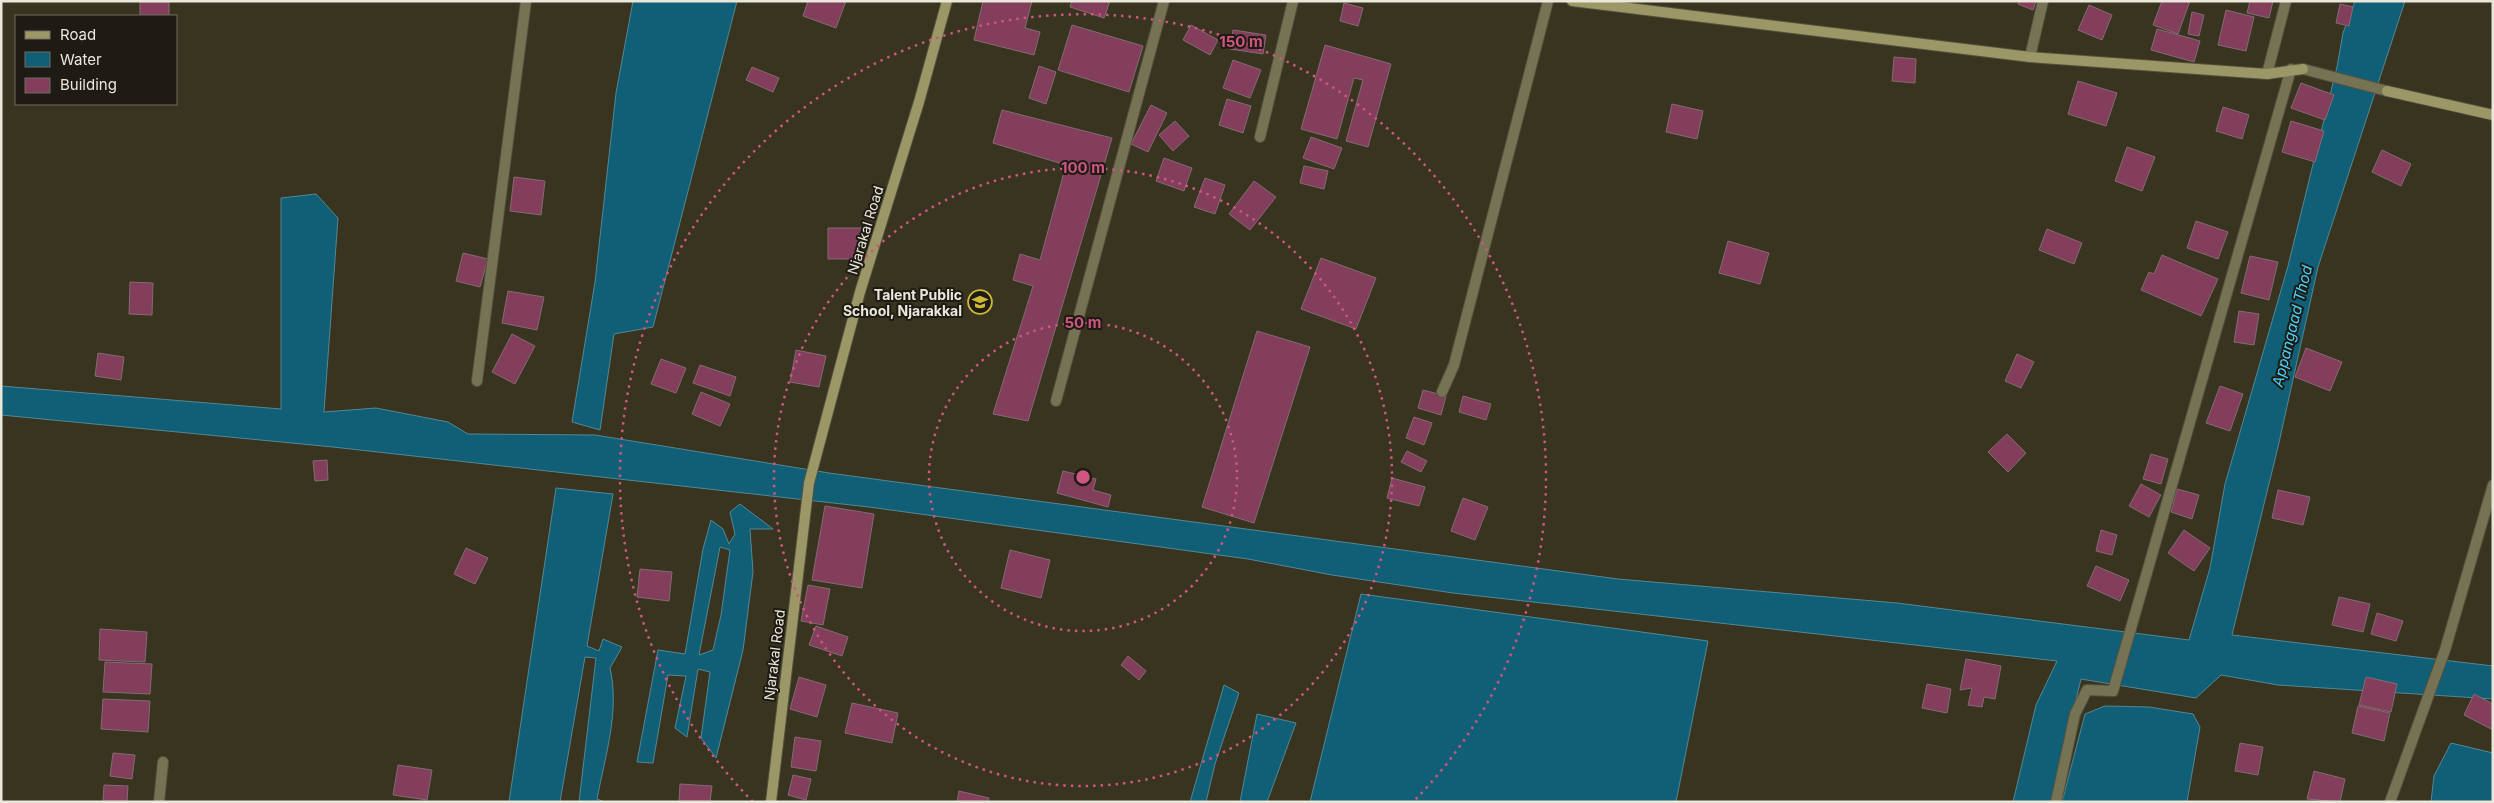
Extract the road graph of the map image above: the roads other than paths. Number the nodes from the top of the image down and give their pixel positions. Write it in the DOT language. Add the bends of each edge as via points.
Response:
graph roads {
  1 [pos="526,1"];
  2 [pos="947,1"];
  3 [pos="1164,1"];
  4 [pos="1294,1"];
  5 [pos="1548,1"];
  6 [pos="1572,1"];
  7 [pos="2043,1"];
  8 [pos="2286,1"];
  9 [pos="2030,57"];
  10 [pos="2291,69"];
  11 [pos="2267,74"];
  12 [pos="2493,115"];
  13 [pos="1260,137"];
  14 [pos="478,381"];
  15 [pos="1442,392"];
  16 [pos="1056,402"];
  17 [pos="2493,485"];
  18 [pos="164,762"];
  19 [pos="159,802"];
  20 [pos="770,802"];
  21 [pos="2056,802"];
  22 [pos="2390,802"];
  1 -- 14 [label="street"];
  2 -- 20 [label="street, Njarakal Road" via="860,292 809,483"];
  3 -- 16 [label="street"];
  4 -- 13 [label="street"];
  5 -- 15 [label="street" via="1454,365"];
  6 -- 9 [label="street"];
  7 -- 9 [label="street"];
  8 -- 11 [label="street"];
  9 -- 11 [label="street"];
  10 -- 11 [label="street"];
  10 -- 12 [label="street" via="2303,68"];
  10 -- 21 [label="street" via="2113,691 2087,690 2075,714"];
  17 -- 22 [label="street" via="2445,650"];
  18 -- 19 [label="street"];
}
